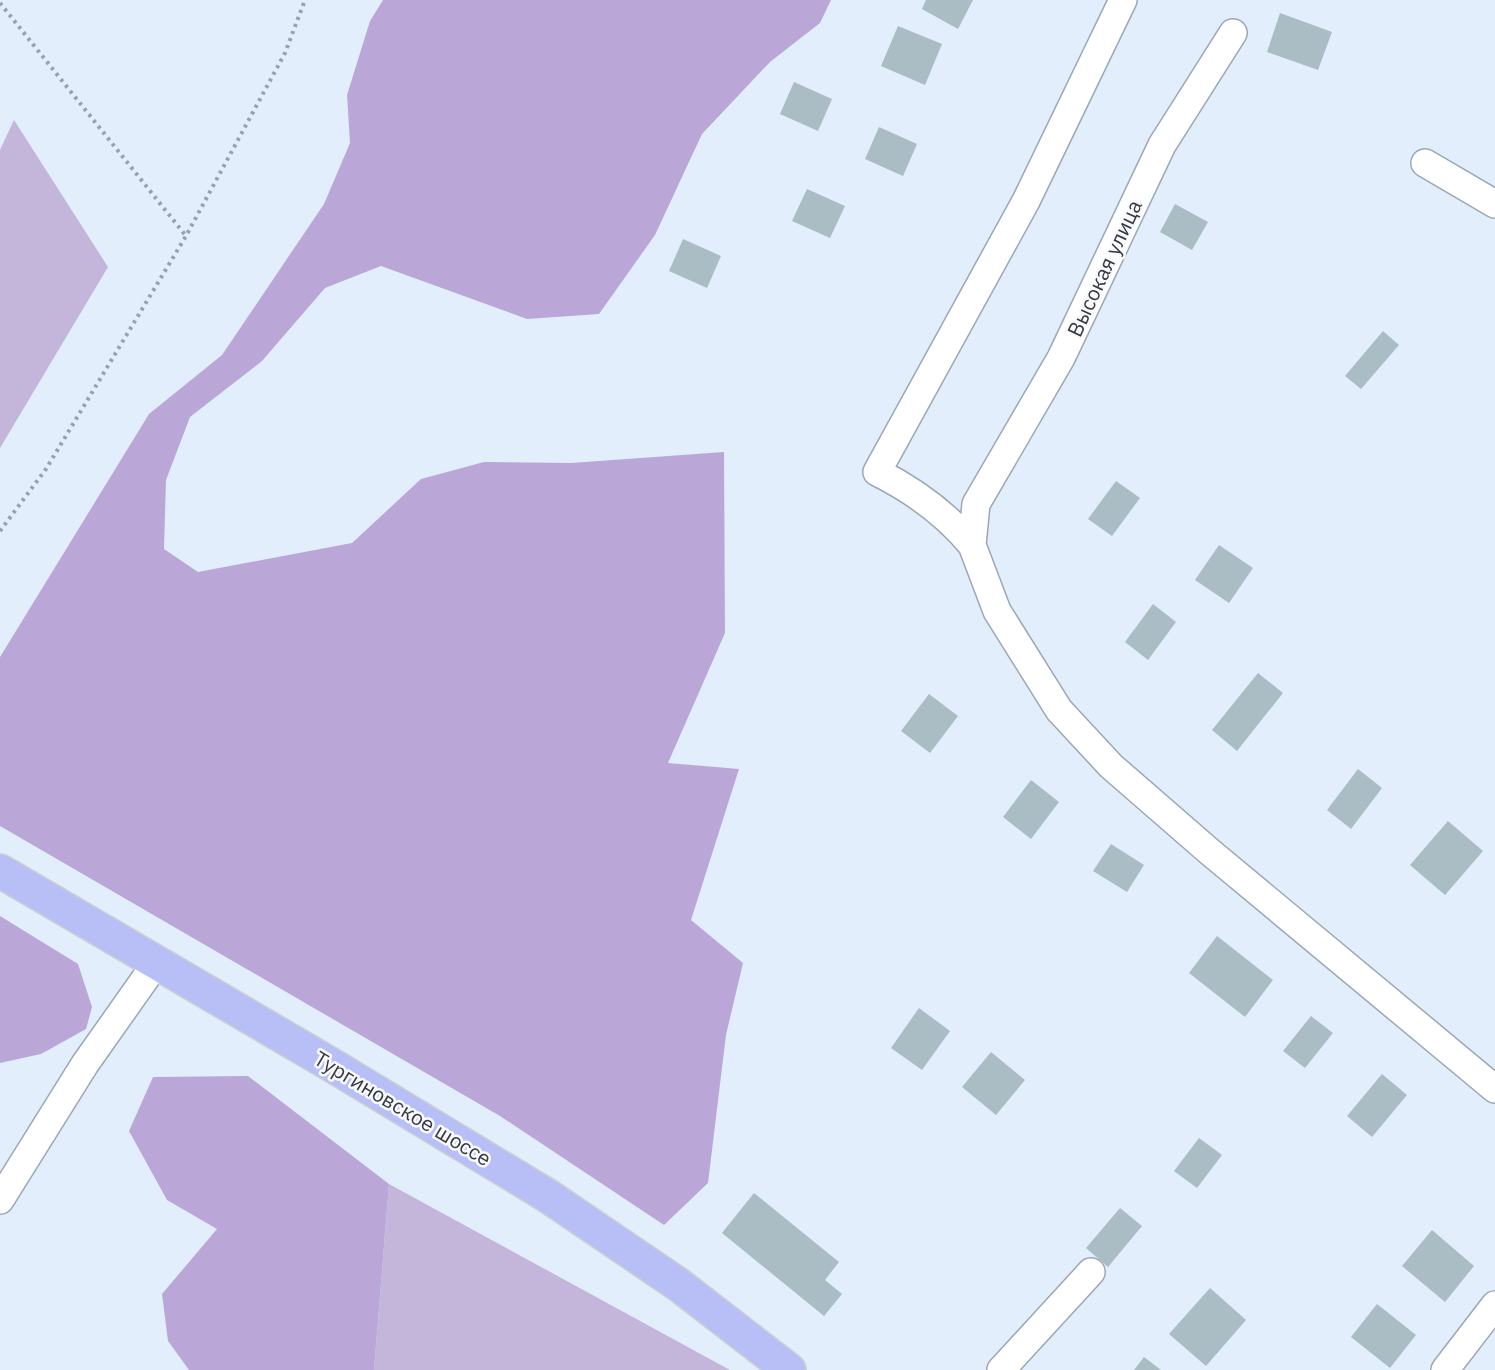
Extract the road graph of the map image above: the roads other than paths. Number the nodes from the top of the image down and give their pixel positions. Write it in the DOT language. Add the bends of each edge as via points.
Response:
graph roads {
  1 [pos="1123,0"];
  2 [pos="1233,33"];
  3 [pos="1425,163"];
  4 [pos="1495,204"];
  5 [pos="972,545"];
  6 [pos="0,871"];
  7 [pos="157,962"];
  8 [pos="1495,1089"];
  9 [pos="0,1200"];
  10 [pos="1091,1272"];
  11 [pos="1495,1305"];
  12 [pos="789,1370"];
  13 [pos="1001,1370"];
  14 [pos="1445,1370"];
  1 -- 5 [label="street" via="1026,201 877,472 906,487 957,527"];
  2 -- 5 [label="street, Высокая улица" via="1162,145 1061,358 976,504"];
  3 -- 4 [label="street"];
  5 -- 8 [label="street" via="998,611 1059,710 1112,766"];
  6 -- 7 [label="main road, Тургиновское шоссе"];
  7 -- 9 [label="street" via="85,1064"];
  7 -- 12 [label="main road, Тургиновское шоссе" via="595,1226"];
  10 -- 13 [label="street"];
  11 -- 14 [label="street"];
}
